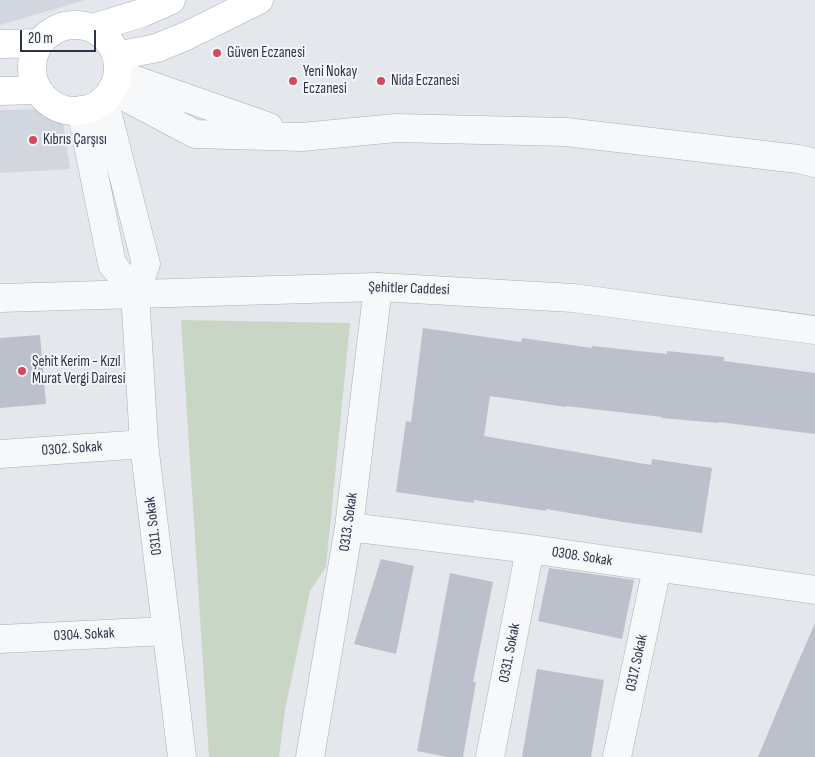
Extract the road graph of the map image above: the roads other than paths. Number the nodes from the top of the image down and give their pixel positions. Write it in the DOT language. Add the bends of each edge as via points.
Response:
graph roads {
  1 [pos="171,0"];
  2 [pos="259,0"];
  3 [pos="93,28"];
  4 [pos="40,43"];
  5 [pos="0,44"];
  6 [pos="106,86"];
  7 [pos="38,90"];
  8 [pos="0,91"];
  9 [pos="815,163"];
  10 [pos="378,287"];
  11 [pos="135,293"];
  12 [pos="0,298"];
  13 [pos="815,330"];
  14 [pos="144,444"];
  15 [pos="0,454"];
  16 [pos="349,527"];
  17 [pos="530,548"];
  18 [pos="657,568"];
  19 [pos="815,590"];
  20 [pos="167,631"];
  21 [pos="0,639"];
  22 [pos="182,757"];
  23 [pos="310,757"];
  24 [pos="490,757"];
  25 [pos="618,757"];
  1 -- 3 [label="main road" via="142,14"];
  2 -- 6 [label="main road" via="157,48"];
  3 -- 4 [label="main road" via="64,26 48,34"];
  3 -- 6 [label="main road" via="111,44"];
  4 -- 5 [label="main road"];
  4 -- 7 [label="main road" via="32,66"];
  6 -- 7 [label="main road" via="71,111 57,107"];
  6 -- 9 [label="street" via="195,134 302,137 396,128 566,132"];
  6 -- 11 [label="street" via="112,264"];
  7 -- 8 [label="main road"];
  10 -- 11 [label="street, Şehitler Caddesi"];
  10 -- 13 [label="street, Şehitler Caddesi" via="572,298"];
  10 -- 16 [label="street, 0313. Sokak"];
  11 -- 12 [label="street, Şehitler Caddesi"];
  11 -- 14 [label="street, 0311. Sokak"];
  14 -- 15 [label="street, 0302. Sokak"];
  14 -- 20 [label="street, 0311. Sokak"];
  16 -- 17 [label="street, 0308. Sokak"];
  16 -- 23 [label="street, 0313. Sokak"];
  17 -- 18 [label="street, 0308. Sokak"];
  17 -- 24 [label="street, 0331. Sokak"];
  18 -- 19 [label="street, 0308. Sokak"];
  18 -- 25 [label="street, 0317. Sokak"];
  20 -- 21 [label="street, 0304. Sokak"];
  20 -- 22 [label="street, 0311. Sokak"];
}
